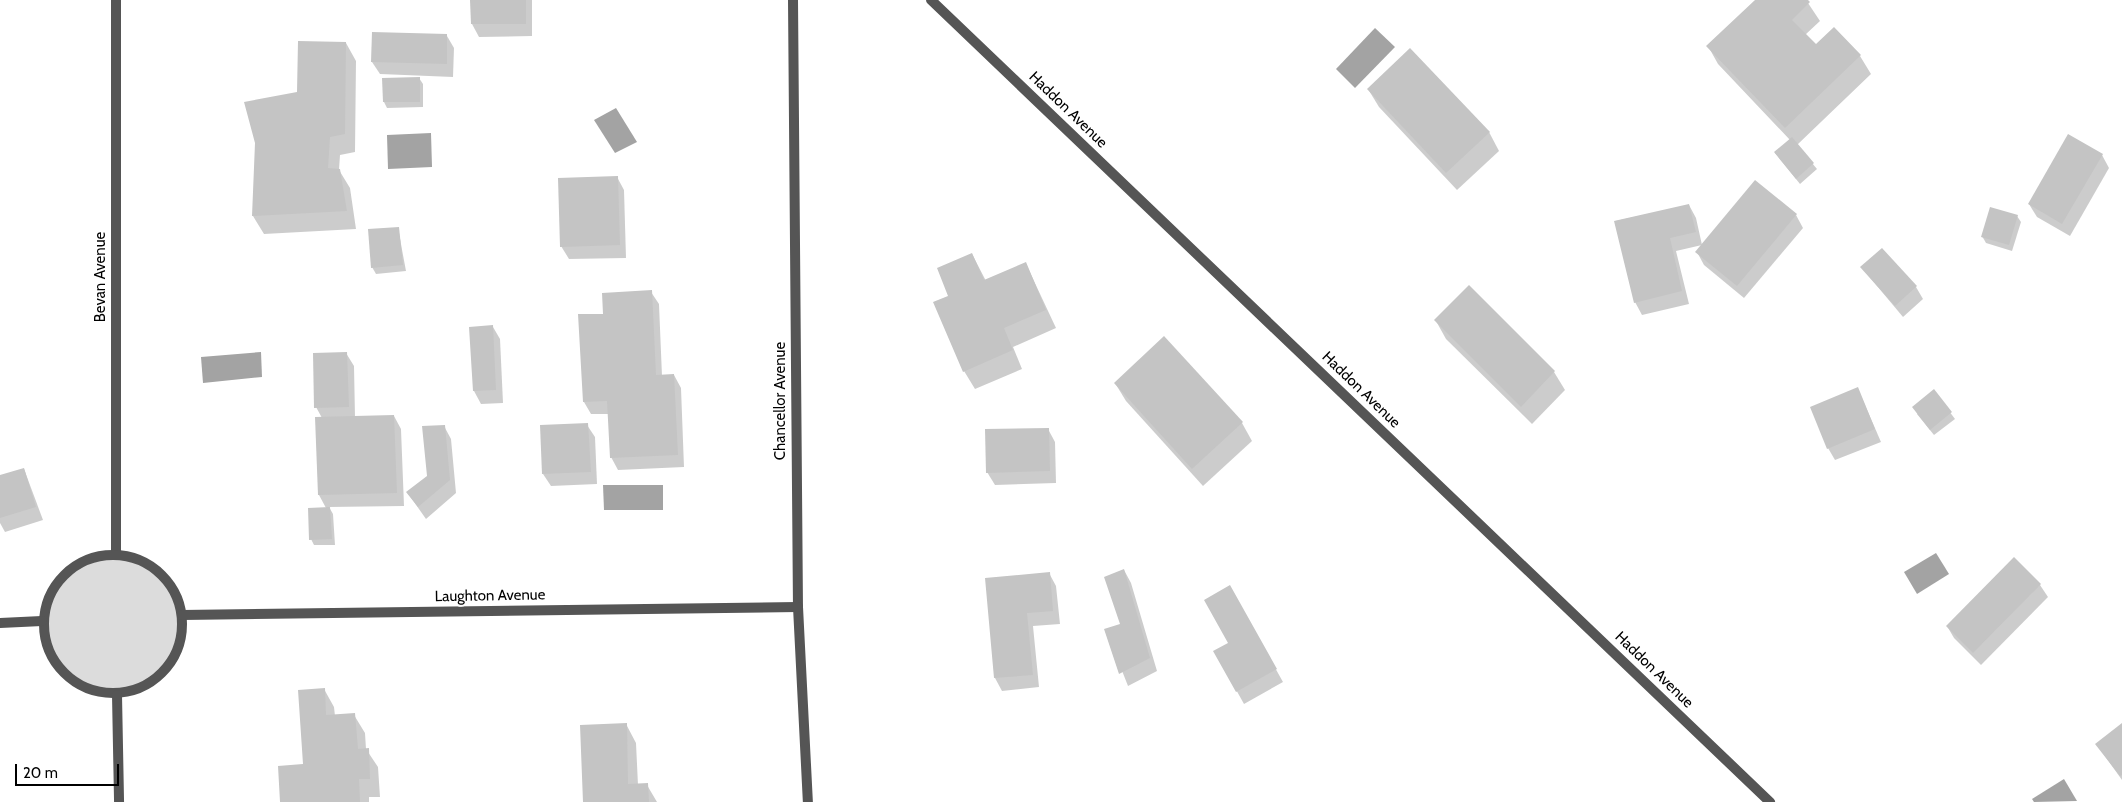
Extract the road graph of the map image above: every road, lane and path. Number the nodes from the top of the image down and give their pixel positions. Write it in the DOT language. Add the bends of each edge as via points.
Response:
graph roads {
  1 [pos="116,0"];
  2 [pos="793,0"];
  3 [pos="931,0"];
  4 [pos="116,554"];
  5 [pos="798,607"];
  6 [pos="182,615"];
  7 [pos="42,621"];
  8 [pos="0,622"];
  9 [pos="117,695"];
  10 [pos="119,802"];
  11 [pos="808,802"];
  12 [pos="1770,802"];
  1 -- 4 [label="street, Bevan Avenue"];
  2 -- 5 [label="street, Chancellor Avenue"];
  3 -- 12 [label="street, Haddon Avenue"];
  4 -- 6 [label="street" via="147,563 171,584"];
  4 -- 7 [label="street" via="80,561 53,586"];
  5 -- 6 [label="street, Laughton Avenue"];
  5 -- 11 [label="street, Chancellor Avenue"];
  6 -- 9 [label="street" via="180,644 167,669 145,687"];
  7 -- 8 [label="street"];
  7 -- 9 [label="street" via="47,650 64,675 88,691"];
  9 -- 10 [label="street"];
}
